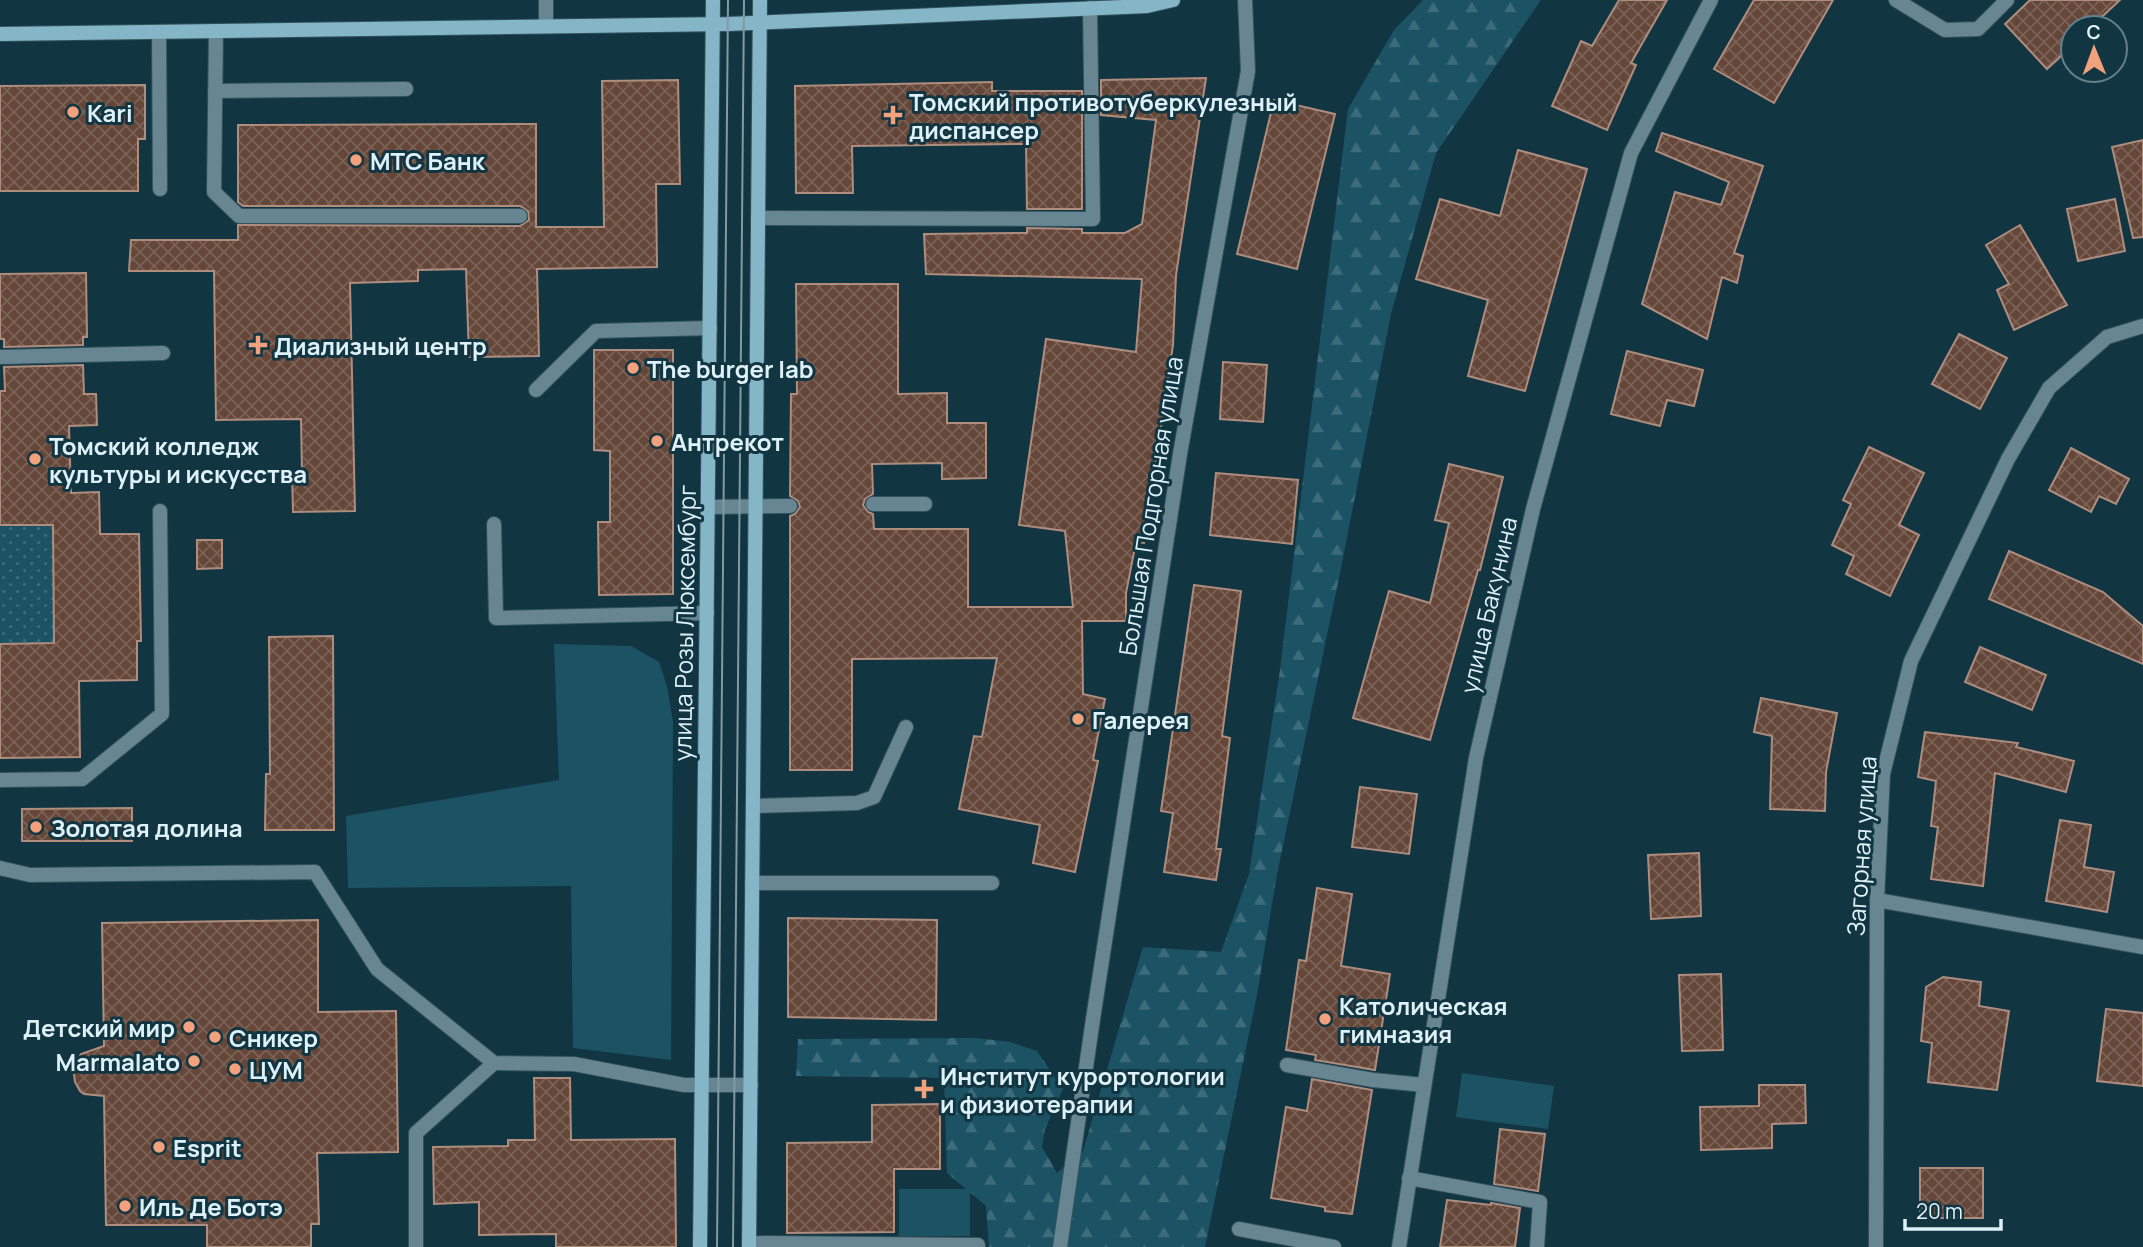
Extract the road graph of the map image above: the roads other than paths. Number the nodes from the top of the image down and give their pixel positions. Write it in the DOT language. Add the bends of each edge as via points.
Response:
graph roads {
  1 [pos="546,0"];
  2 [pos="713,0"];
  3 [pos="760,0"];
  4 [pos="1173,0"];
  5 [pos="1245,0"];
  6 [pos="1711,0"];
  7 [pos="1896,0"];
  8 [pos="2007,0"];
  9 [pos="1090,8"];
  10 [pos="760,22"];
  11 [pos="713,23"];
  12 [pos="546,26"];
  13 [pos="216,31"];
  14 [pos="159,32"];
  15 [pos="0,34"];
  16 [pos="406,89"];
  17 [pos="215,91"];
  18 [pos="160,189"];
  19 [pos="520,216"];
  20 [pos="758,218"];
  21 [pos="2143,326"];
  22 [pos="709,328"];
  23 [pos="163,353"];
  24 [pos="0,356"];
  25 [pos="537,390"];
  26 [pos="873,504"];
  27 [pos="925,505"];
  28 [pos="755,506"];
  29 [pos="790,506"];
  30 [pos="708,507"];
  31 [pos="160,511"];
  32 [pos="494,524"];
  33 [pos="707,612"];
  34 [pos="906,727"];
  35 [pos="0,780"];
  36 [pos="753,806"];
  37 [pos="0,868"];
  38 [pos="752,883"];
  39 [pos="992,883"];
  40 [pos="1877,901"];
  41 [pos="2143,947"];
  42 [pos="494,1063"];
  43 [pos="1286,1065"];
  44 [pos="751,1085"];
  45 [pos="1424,1085"];
  46 [pos="702,1086"];
  47 [pos="1409,1178"];
  48 [pos="1239,1228"];
  49 [pos="749,1245"];
  50 [pos="978,1245"];
  51 [pos="416,1247"];
  52 [pos="700,1247"];
  53 [pos="1060,1247"];
  54 [pos="1334,1247"];
  55 [pos="1398,1247"];
  56 [pos="1537,1247"];
  57 [pos="1876,1247"];
  1 -- 12 [label="street"];
  2 -- 11 [label="main road, улица Розы Люксембург"];
  3 -- 10 [label="main road"];
  4 -- 9 [label="main road"];
  5 -- 53 [label="street, Большая Подгорная улица" via="1248,71 1180,454"];
  6 -- 45 [label="street, улица Бакунина" via="1631,153 1537,496 1476,758"];
  7 -- 8 [label="street" via="1945,30 1978,29"];
  9 -- 10 [label="main road"];
  9 -- 20 [label="street" via="1093,219"];
  10 -- 11 [label="main road"];
  10 -- 20 [label="main road"];
  11 -- 12 [label="main road"];
  11 -- 22 [label="main road, улица Розы Люксембург"];
  12 -- 13 [label="main road"];
  13 -- 14 [label="main road"];
  13 -- 17 [label="street"];
  14 -- 15 [label="main road"];
  14 -- 18 [label="street"];
  16 -- 17 [label="street"];
  17 -- 19 [label="street" via="214,192 239,216"];
  20 -- 28 [label="main road"];
  21 -- 40 [label="street, Загорная улица" via="2107,337 2049,388 2008,459 1911,661 1883,774"];
  22 -- 25 [label="street" via="596,331"];
  22 -- 30 [label="main road, улица Розы Люксембург"];
  23 -- 24 [label="street"];
  26 -- 27 [label="street"];
  28 -- 29 [label="street"];
  28 -- 30 [label="street"];
  28 -- 36 [label="main road"];
  30 -- 33 [label="main road, улица Розы Люксембург"];
  31 -- 35 [label="street" via="162,715 82,779"];
  32 -- 33 [label="street" via="496,618"];
  33 -- 46 [label="main road, улица Розы Люксембург"];
  34 -- 36 [label="street" via="874,797 857,803"];
  36 -- 38 [label="main road"];
  37 -- 42 [label="street" via="30,875 315,872 377,969"];
  38 -- 39 [label="street"];
  38 -- 44 [label="main road"];
  40 -- 41 [label="street"];
  40 -- 57 [label="street, Загорная улица"];
  42 -- 46 [label="street" via="574,1064"];
  42 -- 51 [label="street" via="416,1133"];
  43 -- 45 [label="street"];
  44 -- 46 [label="street"];
  44 -- 49 [label="main road"];
  45 -- 47 [label="street, улица Бакунина"];
  46 -- 52 [label="main road, улица Розы Люксембург"];
  47 -- 55 [label="street, улица Бакунина"];
  47 -- 56 [label="street" via="1540,1202"];
  48 -- 54 [label="street"];
  49 -- 50 [label="street"];
}
